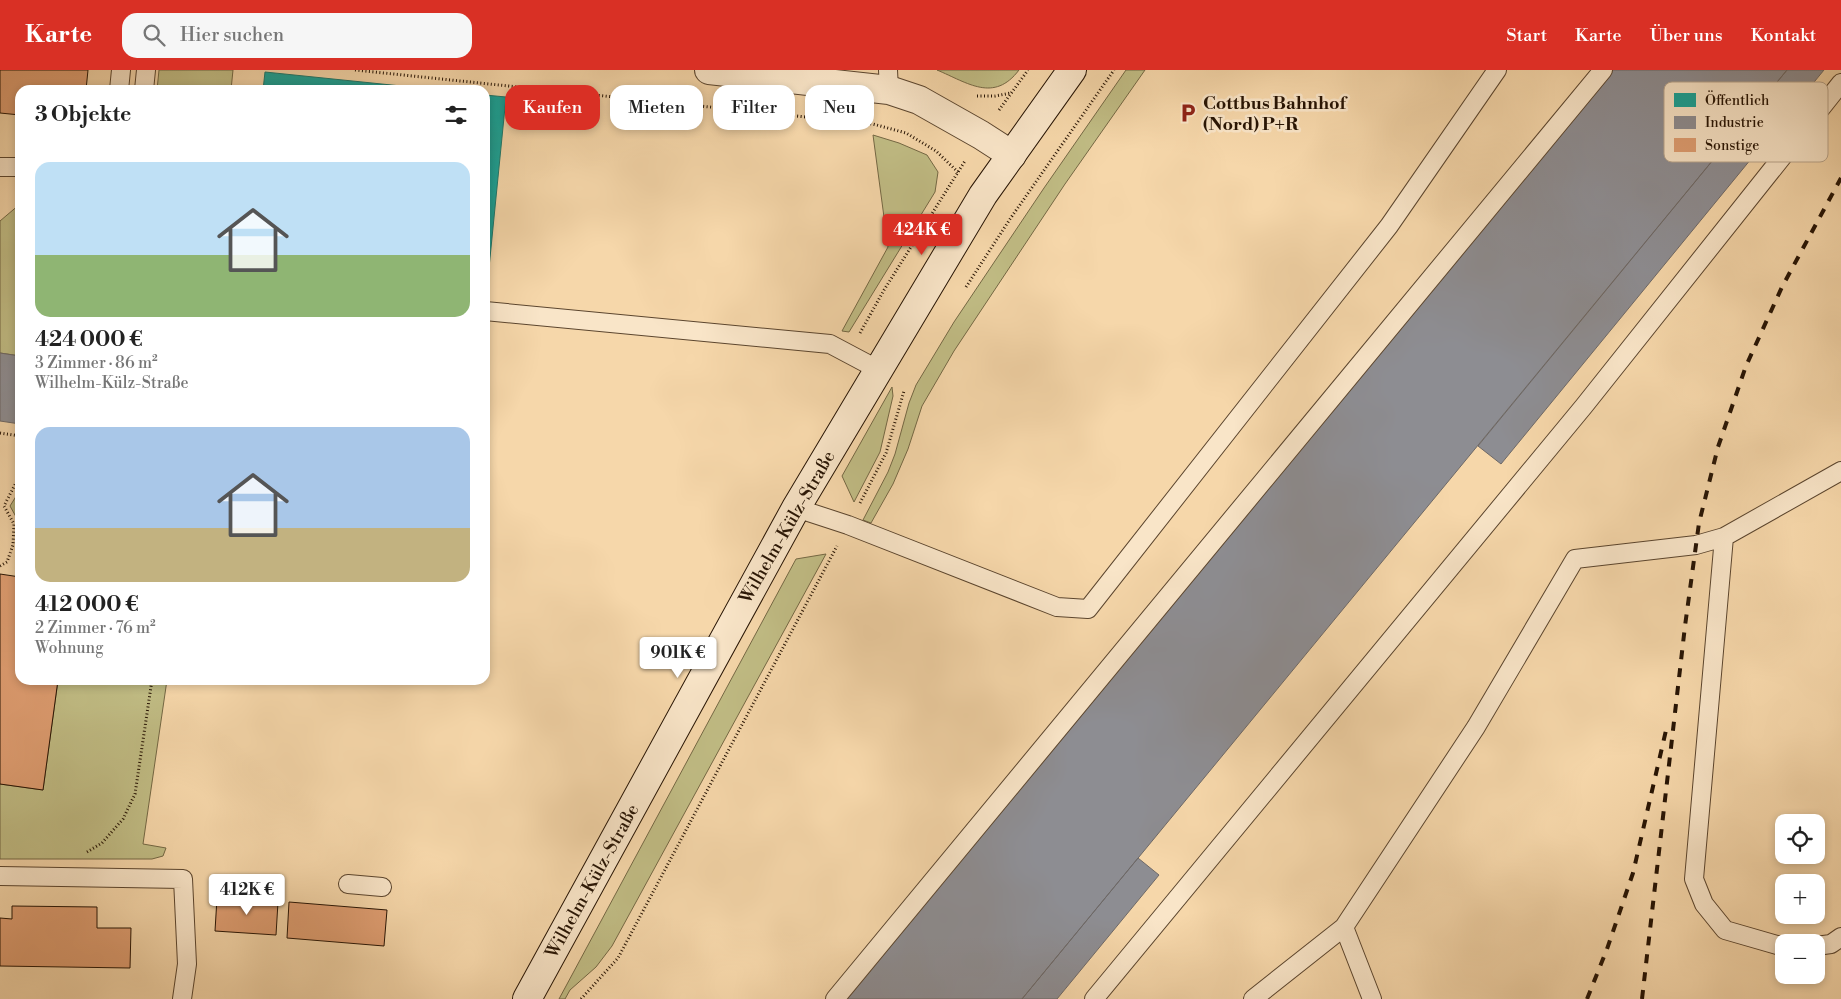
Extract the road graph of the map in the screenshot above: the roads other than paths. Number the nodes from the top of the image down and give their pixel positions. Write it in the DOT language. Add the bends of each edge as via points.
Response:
graph roads {
  1 [pos="121,70"];
  2 [pos="146,70"];
  3 [pos="709,70"];
  4 [pos="1072,70"];
  5 [pos="1497,70"];
  6 [pos="1604,70"];
  7 [pos="888,80"];
  8 [pos="1841,83"];
  9 [pos="120,85"];
  10 [pos="144,85"];
  11 [pos="1828,99"];
  12 [pos="1012,155"];
  13 [pos="1778,162"];
  14 [pos="0,167"];
  15 [pos="15,167"];
  16 [pos="490,311"];
  17 [pos="879,370"];
  18 [pos="1841,472"];
  19 [pos="796,508"];
  20 [pos="1724,537"];
  21 [pos="0,876"];
  22 [pos="348,884"];
  23 [pos="382,887"];
  24 [pos="1344,927"];
  25 [pos="1841,937"];
  26 [pos="1775,944"];
  27 [pos="1825,945"];
  28 [pos="182,999"];
  29 [pos="527,999"];
  30 [pos="835,999"];
  31 [pos="1094,999"];
  32 [pos="1253,999"];
  33 [pos="1372,999"];
  1 -- 9 [label="lane"];
  2 -- 10 [label="lane"];
  3 -- 7 [label="main road"];
  4 -- 12 [label="main road, Wilhelm-Külz-Straße"];
  5 -- 19 [label="lane" via="1389,226 1088,609 1057,607 848,525"];
  6 -- 30 [label="lane"];
  7 -- 12 [label="main road"];
  8 -- 11 [label="lane"];
  12 -- 17 [label="main road, Wilhelm-Külz-Straße" via="983,195"];
  13 -- 31 [label="lane" via="1584,406"];
  14 -- 15 [label="lane"];
  16 -- 17 [label="lane" via="830,344"];
  17 -- 19 [label="main road, Wilhelm-Külz-Straße"];
  18 -- 20 [label="lane"];
  19 -- 29 [label="main road, Wilhelm-Külz-Straße"];
  20 -- 24 [label="lane" via="1696,544 1575,559 1476,727"];
  20 -- 26 [label="lane" via="1694,879 1704,904 1725,930"];
  21 -- 28 [label="lane" via="183,879 187,964"];
  22 -- 23 [label="lane"];
  24 -- 32 [label="lane"];
  24 -- 33 [label="lane"];
  25 -- 27 [label="lane"];
}
